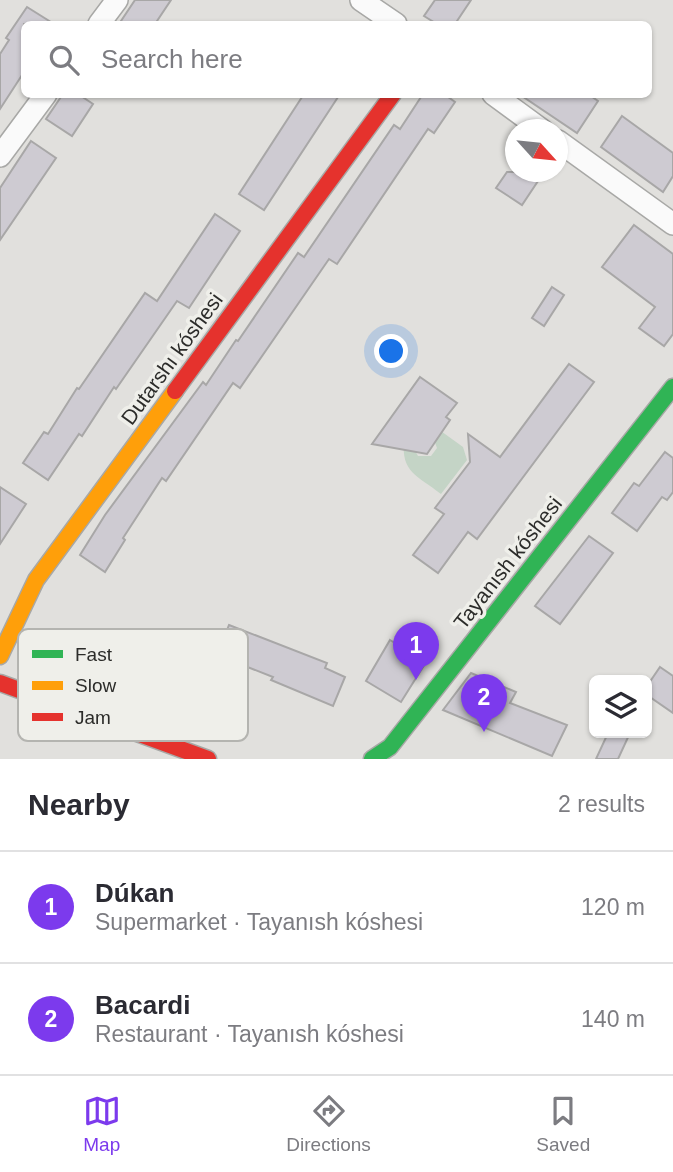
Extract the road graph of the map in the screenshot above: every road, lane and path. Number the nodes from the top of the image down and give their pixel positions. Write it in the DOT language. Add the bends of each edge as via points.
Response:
graph roads {
  1 [pos="117,0"];
  2 [pos="361,0"];
  3 [pos="101,21"];
  4 [pos="392,21"];
  5 [pos="43,98"];
  6 [pos="390,98"];
  7 [pos="498,98"];
  8 [pos="527,119"];
  9 [pos="568,148"];
  10 [pos="0,156"];
  11 [pos="673,224"];
  12 [pos="673,387"];
  13 [pos="0,656"];
  14 [pos="0,683"];
  15 [pos="18,690"];
  16 [pos="159,741"];
  17 [pos="208,759"];
  18 [pos="372,759"];
  1 -- 3 [label="street"];
  2 -- 4 [label="street"];
  5 -- 10 [label="street"];
  6 -- 13 [label="street, Dutarshı kóshesi" via="36,580"];
  7 -- 8 [label="street"];
  9 -- 11 [label="street"];
  12 -- 18 [label="street, Tayanısh kóshesi" via="390,747"];
  14 -- 15 [label="street"];
  16 -- 17 [label="street"];
}
